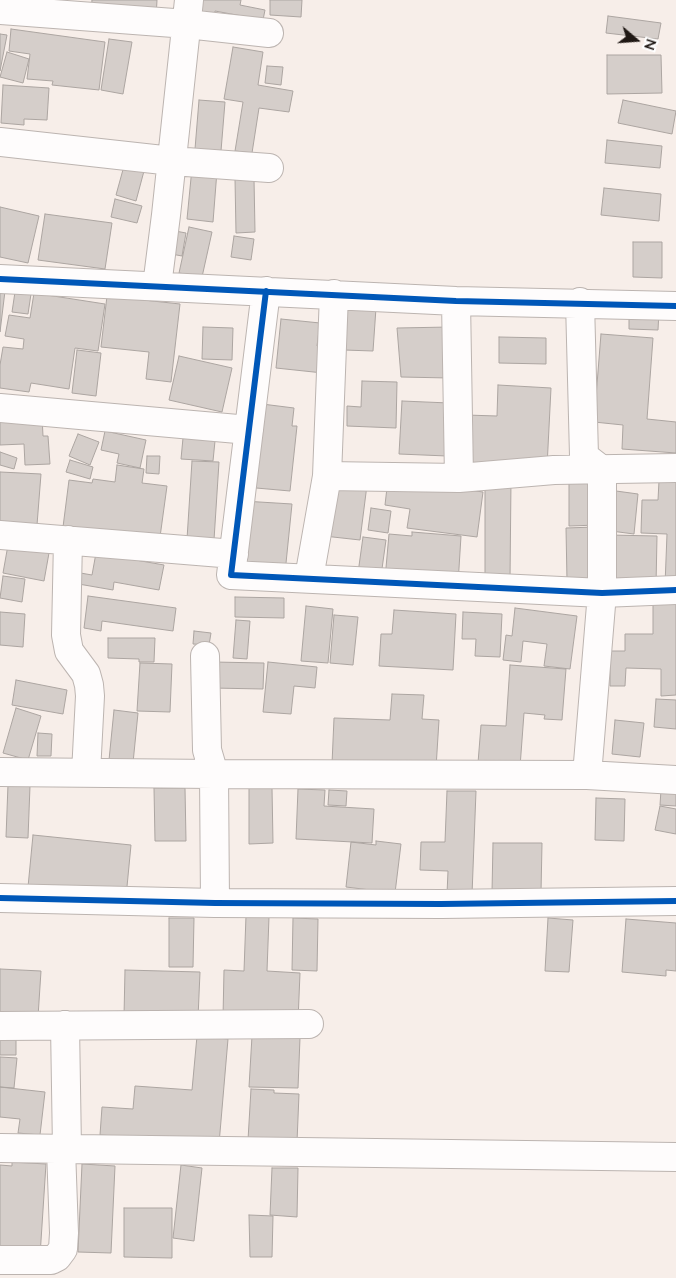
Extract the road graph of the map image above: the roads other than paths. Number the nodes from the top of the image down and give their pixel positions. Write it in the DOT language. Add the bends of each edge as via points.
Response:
graph roads {
  1 [pos="0,10"];
  2 [pos="188,12"];
  3 [pos="269,33"];
  4 [pos="0,142"];
  5 [pos="172,161"];
  6 [pos="269,168"];
  7 [pos="0,279"];
  8 [pos="157,286"];
  9 [pos="266,291"];
  10 [pos="334,294"];
  11 [pos="456,300"];
  12 [pos="580,302"];
  13 [pos="676,306"];
  14 [pos="0,408"];
  15 [pos="249,430"];
  16 [pos="676,468"];
  17 [pos="602,470"];
  18 [pos="327,476"];
  19 [pos="459,478"];
  20 [pos="0,535"];
  21 [pos="68,540"];
  22 [pos="234,554"];
  23 [pos="309,578"];
  24 [pos="676,590"];
  25 [pos="602,593"];
  26 [pos="205,656"];
  27 [pos="0,772"];
  28 [pos="86,773"];
  29 [pos="214,774"];
  30 [pos="587,775"];
  31 [pos="676,780"];
  32 [pos="0,898"];
  33 [pos="676,900"];
  34 [pos="215,903"];
  35 [pos="308,1024"];
  36 [pos="65,1025"];
  37 [pos="0,1026"];
  38 [pos="0,1148"];
  39 [pos="64,1149"];
  40 [pos="676,1157"];
  41 [pos="0,1260"];
  1 -- 2 [label="street"];
  2 -- 3 [label="street"];
  2 -- 5 [label="street"];
  4 -- 5 [label="street"];
  5 -- 6 [label="street"];
  5 -- 8 [label="street"];
  7 -- 8 [label="street"];
  8 -- 9 [label="street"];
  9 -- 10 [label="street"];
  9 -- 15 [label="street"];
  10 -- 11 [label="street"];
  10 -- 18 [label="street"];
  11 -- 12 [label="street"];
  11 -- 19 [label="street"];
  12 -- 13 [label="street"];
  12 -- 17 [label="street" via="584,456"];
  14 -- 15 [label="street"];
  15 -- 22 [label="street"];
  16 -- 17 [label="street"];
  17 -- 19 [label="street" via="554,470"];
  17 -- 25 [label="street"];
  18 -- 19 [label="street"];
  18 -- 23 [label="street"];
  20 -- 21 [label="street"];
  21 -- 22 [label="street"];
  21 -- 28 [label="street" via="66,635 69,651 86,674 89,685"];
  22 -- 23 [label="street" via="231,575"];
  23 -- 25 [label="street"];
  24 -- 25 [label="street"];
  25 -- 30 [label="street"];
  26 -- 29 [label="street" via="207,750"];
  27 -- 28 [label="street"];
  28 -- 29 [label="street"];
  29 -- 30 [label="street"];
  29 -- 34 [label="street"];
  30 -- 31 [label="street"];
  32 -- 34 [label="street"];
  33 -- 34 [label="street"];
  35 -- 36 [label="street"];
  36 -- 37 [label="street"];
  36 -- 39 [label="street"];
  38 -- 39 [label="street"];
  39 -- 40 [label="street"];
  39 -- 41 [label="street" via="63,1249 58,1257 51,1260"];
}
